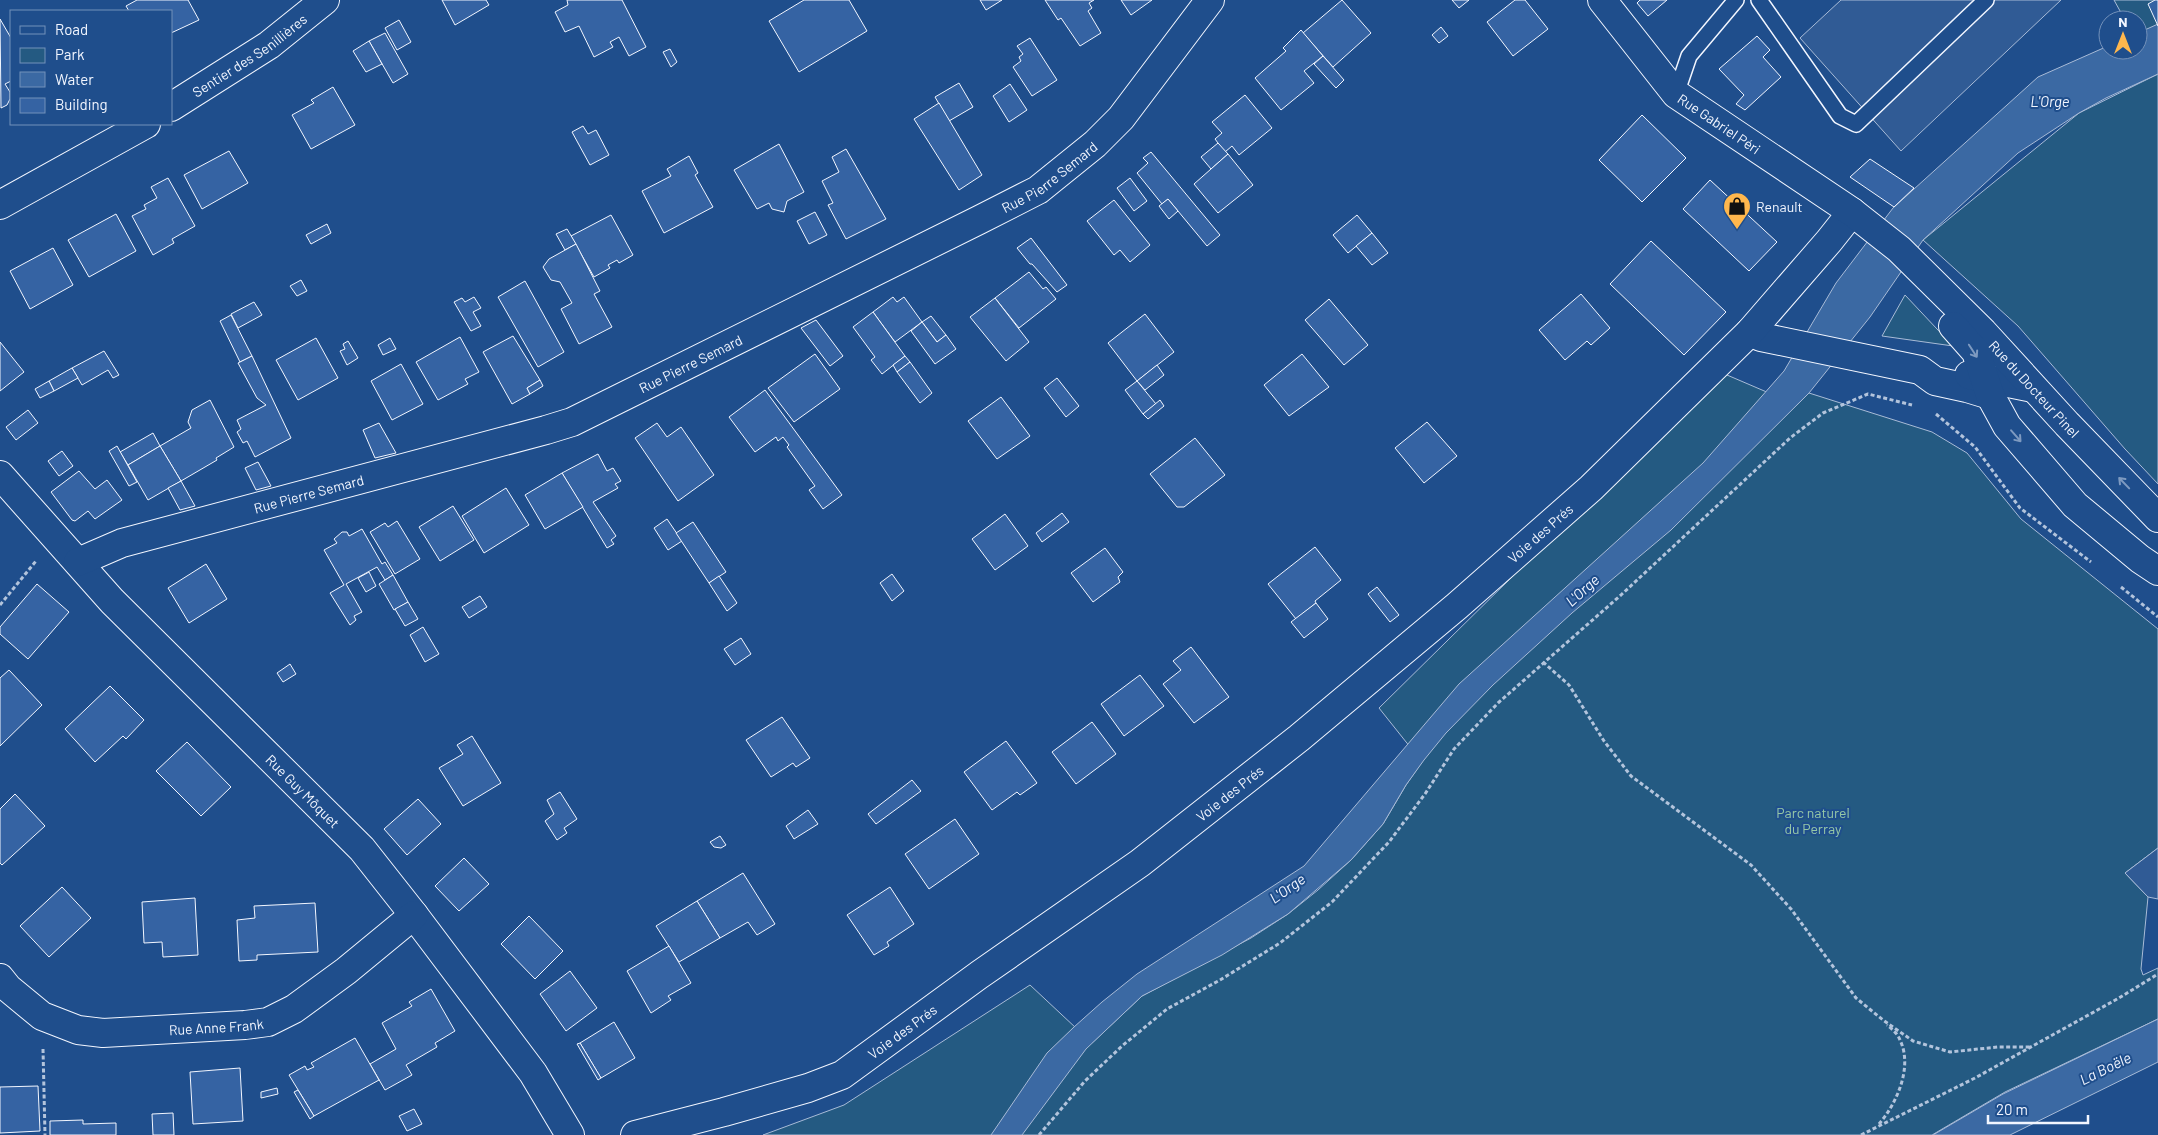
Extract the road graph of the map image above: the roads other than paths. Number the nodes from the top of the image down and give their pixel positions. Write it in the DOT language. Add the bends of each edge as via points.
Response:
graph roads {
  1 [pos="325,0"];
  2 [pos="1210,0"];
  3 [pos="1602,0"];
  4 [pos="1736,0"];
  5 [pos="1759,0"];
  6 [pos="1986,0"];
  7 [pos="1676,94"];
  8 [pos="172,107"];
  9 [pos="144,125"];
  10 [pos="0,205"];
  11 [pos="1858,217"];
  12 [pos="1911,260"];
  13 [pos="1930,280"];
  14 [pos="1756,335"];
  15 [pos="1988,387"];
  16 [pos="2033,388"];
  17 [pos="0,475"];
  18 [pos="2158,518"];
  19 [pos="78,562"];
  20 [pos="2158,571"];
  21 [pos="414,914"];
  22 [pos="0,978"];
  23 [pos="570,1135"];
  24 [pos="635,1135"];
  1 -- 8 [label="street, Sentier des Senillières" via="269,45"];
  2 -- 19 [label="street, Rue Pierre Semard" via="1121,118 1095,144 1038,190 979,220 572,422 122,543"];
  3 -- 7 [label="street, Rue Gabriel Péri"];
  4 -- 7 [label="lane" via="1689,56"];
  5 -- 6 [label="lane" via="1840,116 1856,124"];
  7 -- 11 [label="street, Rue Gabriel Péri"];
  9 -- 10 [label="street"];
  11 -- 12 [label="street, Rue Gabriel Péri"];
  11 -- 14 [label="street, Voie des Prés" via="1829,242"];
  12 -- 13 [label="street, Rue du Docteur Pinel"];
  13 -- 15 [label="street, one-way" via="1951,322 1976,352"];
  13 -- 16 [label="street, Rue du Docteur Pinel"];
  14 -- 15 [label="street" via="1920,370 1939,366"];
  14 -- 24 [label="street, Voie des Prés" via="1464,600 1292,744 1140,863 842,1074 808,1088"];
  15 -- 16 [label="street"];
  15 -- 20 [label="street, one-way" via="2007,426 2075,505"];
  18 -- 16 [label="street, Rue du Docteur Pinel, one-way"];
  17 -- 19 [label="street, Rue Guy Môquet"];
  19 -- 21 [label="street, Rue Guy Môquet" via="112,601 362,849"];
  21 -- 22 [label="street, Rue Anne Frank" via="294,1009 268,1022 245,1026 103,1033 78,1030 42,1016"];
  21 -- 23 [label="street, Rue Guy Môquet" via="533,1074"];
}
